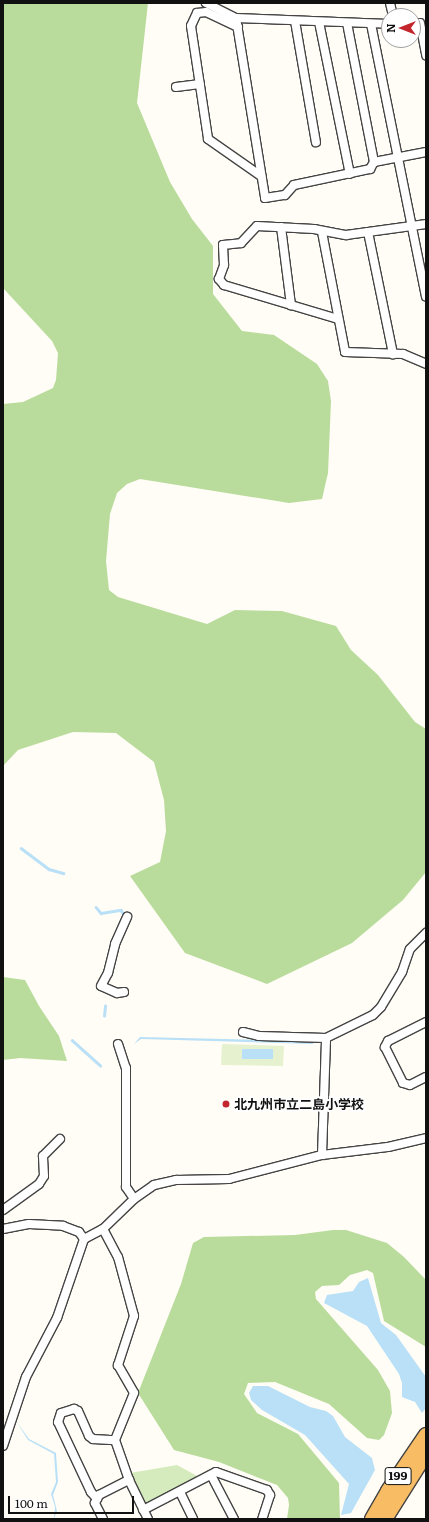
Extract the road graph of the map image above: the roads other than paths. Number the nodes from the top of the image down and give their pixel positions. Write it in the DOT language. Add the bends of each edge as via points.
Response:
graph roads {
  1 [pos="206,3"];
  2 [pos="295,21"];
  3 [pos="319,22"];
  4 [pos="237,23"];
  5 [pos="347,23"];
  6 [pos="371,24"];
  7 [pos="381,24"];
  8 [pos="421,28"];
  9 [pos="426,55"];
  10 [pos="200,84"];
  11 [pos="176,86"];
  12 [pos="316,142"];
  13 [pos="426,152"];
  14 [pos="398,158"];
  15 [pos="374,162"];
  16 [pos="350,174"];
  17 [pos="261,176"];
  18 [pos="426,224"];
  19 [pos="412,226"];
  20 [pos="281,227"];
  21 [pos="322,232"];
  22 [pos="368,232"];
  23 [pos="426,297"];
  24 [pos="291,305"];
  25 [pos="338,319"];
  26 [pos="392,354"];
  27 [pos="426,364"];
  28 [pos="127,917"];
  29 [pos="426,933"];
  30 [pos="124,992"];
  31 [pos="426,1022"];
  32 [pos="243,1032"];
  33 [pos="326,1038"];
  34 [pos="118,1044"];
  35 [pos="426,1077"];
  36 [pos="426,1138"];
  37 [pos="60,1139"];
  38 [pos="322,1155"];
  39 [pos="134,1199"];
  40 [pos="3,1210"];
  41 [pos="3,1228"];
  42 [pos="103,1229"];
  43 [pos="84,1240"];
  44 [pos="426,1435"];
  45 [pos="115,1440"];
  46 [pos="3,1446"];
  47 [pos="426,1454"];
  48 [pos="211,1475"];
  49 [pos="129,1480"];
  50 [pos="180,1492"];
  51 [pos="97,1499"];
  52 [pos="143,1510"];
  53 [pos="103,1519"];
  54 [pos="148,1519"];
  55 [pos="193,1519"];
  56 [pos="234,1519"];
  57 [pos="262,1519"];
  58 [pos="372,1519"];
  59 [pos="384,1519"];
  1 -- 4 [label="street"];
  2 -- 3 [label="street"];
  2 -- 4 [label="street"];
  2 -- 12 [label="street"];
  3 -- 5 [label="street"];
  3 -- 16 [label="street"];
  4 -- 10 [label="street" via="206,12 197,13 191,26"];
  4 -- 17 [label="street"];
  5 -- 6 [label="street"];
  5 -- 15 [label="street"];
  6 -- 7 [label="street"];
  6 -- 14 [label="street"];
  8 -- 9 [label="street"];
  10 -- 11 [label="street"];
  10 -- 17 [label="street" via="208,139"];
  13 -- 14 [label="street"];
  14 -- 15 [label="street"];
  14 -- 19 [label="street"];
  15 -- 16 [label="street" via="370,169"];
  16 -- 17 [label="street" via="294,184 285,195 265,198"];
  18 -- 19 [label="street"];
  19 -- 22 [label="street"];
  19 -- 23 [label="street"];
  20 -- 21 [label="street" via="314,228"];
  20 -- 24 [label="street"];
  20 -- 24 [label="street" via="257,226 241,243 223,245 224,265 219,279 224,285"];
  21 -- 22 [label="street" via="346,235"];
  21 -- 25 [label="street"];
  22 -- 26 [label="street"];
  24 -- 25 [label="street"];
  25 -- 26 [label="street" via="346,352"];
  26 -- 27 [label="street" via="403,354"];
  28 -- 30 [label="street" via="101,986 117,994"];
  29 -- 33 [label="street" via="410,949 402,972 381,1007 373,1015"];
  31 -- 35 [label="street" via="388,1041 385,1047 403,1083 410,1085"];
  32 -- 33 [label="street" via="259,1036"];
  33 -- 38 [label="street"];
  34 -- 39 [label="street" via="126,1068 126,1188"];
  36 -- 38 [label="street" via="388,1147"];
  37 -- 40 [label="street" via="43,1156 44,1176 39,1184"];
  38 -- 39 [label="street" via="228,1180 176,1180 154,1185"];
  39 -- 42 [label="street"];
  41 -- 43 [label="street" via="29,1224 63,1226 79,1232"];
  42 -- 43 [label="street"];
  42 -- 45 [label="street" via="118,1257 134,1316 118,1365 134,1393"];
  43 -- 46 [label="street" via="57,1318 26,1377"];
  44 -- 58 [label="highway, 199" via="388,1490"];
  45 -- 49 [label="street"];
  45 -- 51 [label="street" via="94,1439 89,1436 78,1411 74,1409 61,1413 58,1422 91,1492"];
  47 -- 59 [label="highway, 199"];
  48 -- 50 [label="street"];
  48 -- 56 [label="street"];
  48 -- 57 [label="street" via="216,1472 267,1490 270,1495"];
  49 -- 51 [label="street"];
  49 -- 52 [label="street"];
  50 -- 52 [label="street"];
  50 -- 55 [label="street"];
  51 -- 53 [label="street" via="95,1503"];
  52 -- 54 [label="street"];
}
